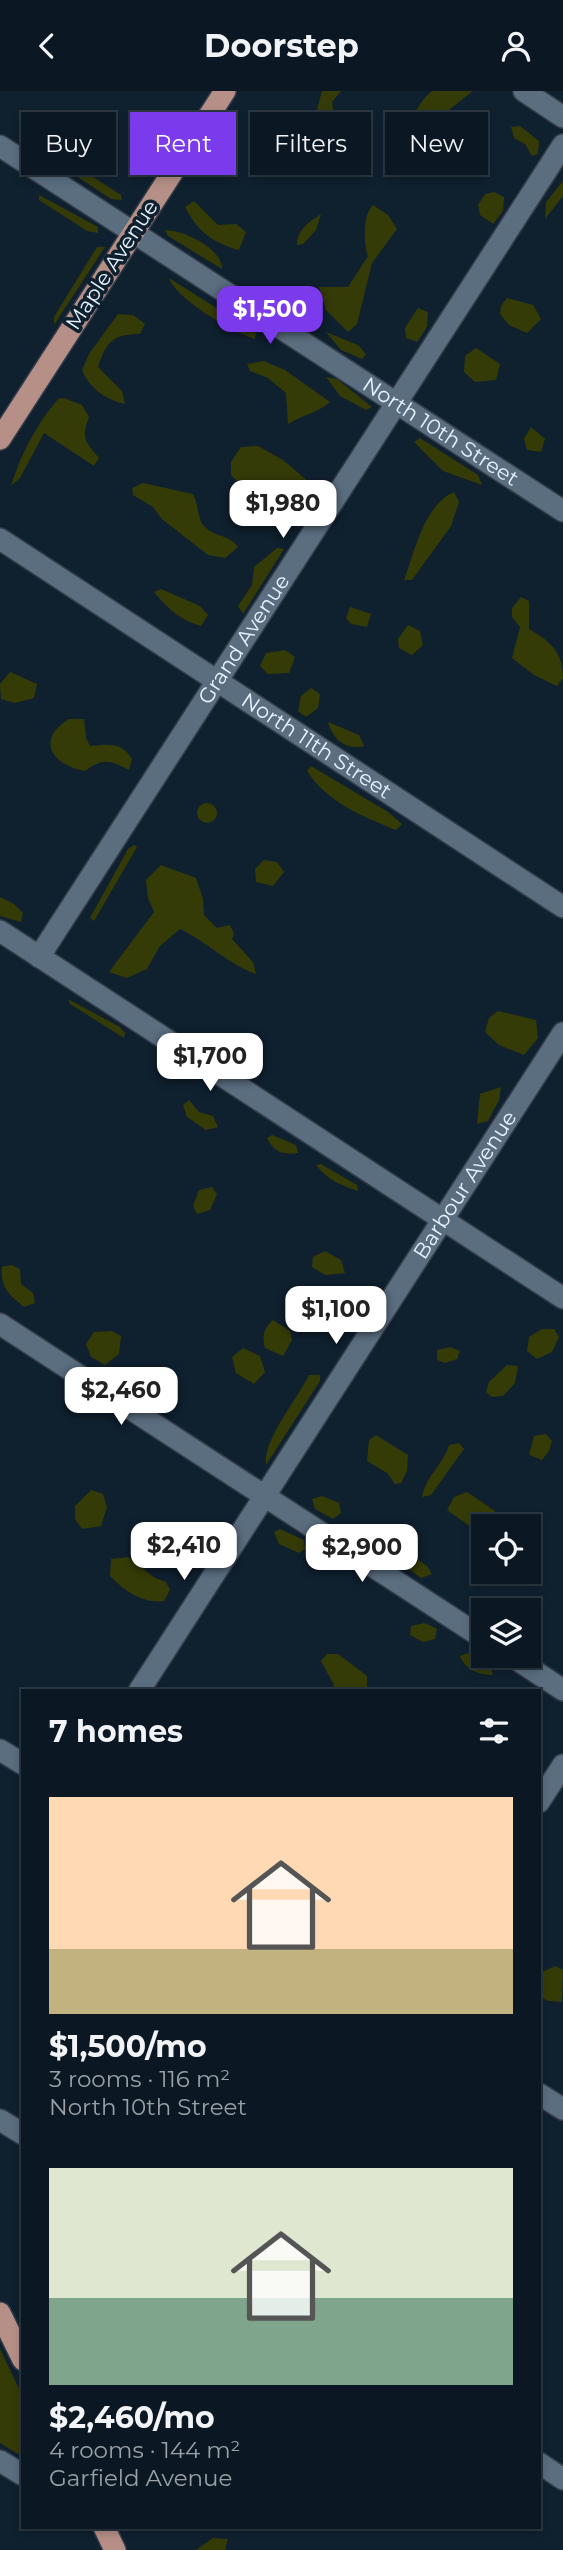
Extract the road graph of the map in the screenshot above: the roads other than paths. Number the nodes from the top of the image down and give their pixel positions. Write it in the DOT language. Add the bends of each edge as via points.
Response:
graph roads {
  1 [pos="225,91"];
  2 [pos="524,91"];
  3 [pos="563,117"];
  4 [pos="563,145"];
  5 [pos="0,146"];
  6 [pos="134,232"];
  7 [pos="397,403"];
  8 [pos="0,439"];
  9 [pos="563,512"];
  10 [pos="0,539"];
  11 [pos="217,681"];
  12 [pos="563,907"];
  13 [pos="0,931"];
  14 [pos="39,957"];
  15 [pos="563,1033"];
  16 [pos="443,1220"];
  17 [pos="563,1298"];
  18 [pos="0,1324"];
  19 [pos="265,1496"];
  20 [pos="471,1630"];
  21 [pos="530,1668"];
  22 [pos="140,1689"];
  23 [pos="563,1690"];
  24 [pos="0,1750"];
  25 [pos="21,1763"];
  26 [pos="563,1765"];
  27 [pos="541,1799"];
  28 [pos="541,2095"];
  29 [pos="563,2109"];
  30 [pos="0,2120"];
  31 [pos="21,2133"];
  32 [pos="0,2313"];
  33 [pos="21,2356"];
  34 [pos="0,2461"];
  35 [pos="541,2464"];
  36 [pos="21,2474"];
  37 [pos="563,2479"];
  38 [pos="105,2529"];
  39 [pos="115,2550"];
  1 -- 6 [label="main road, Maple Avenue"];
  2 -- 3 [label="street"];
  4 -- 7 [label="street, Grand Avenue"];
  5 -- 6 [label="street, North 10th Street"];
  6 -- 7 [label="street, North 10th Street"];
  6 -- 8 [label="main road, Maple Avenue"];
  7 -- 9 [label="street, North 10th Street"];
  7 -- 11 [label="street, Grand Avenue"];
  10 -- 11 [label="street, North 11th Street"];
  11 -- 12 [label="street, North 11th Street"];
  11 -- 14 [label="street, Grand Avenue"];
  13 -- 14 [label="street"];
  14 -- 16 [label="street"];
  15 -- 16 [label="street, Barbour Avenue"];
  16 -- 17 [label="street"];
  16 -- 19 [label="street, Barbour Avenue"];
  18 -- 19 [label="street"];
  19 -- 20 [label="street"];
  19 -- 22 [label="street, Barbour Avenue"];
  21 -- 23 [label="street"];
  24 -- 25 [label="street"];
  26 -- 27 [label="street"];
  28 -- 29 [label="street"];
  30 -- 31 [label="street"];
  32 -- 33 [label="main road"];
  34 -- 36 [label="street"];
  35 -- 37 [label="street"];
  38 -- 39 [label="main road"];
}
